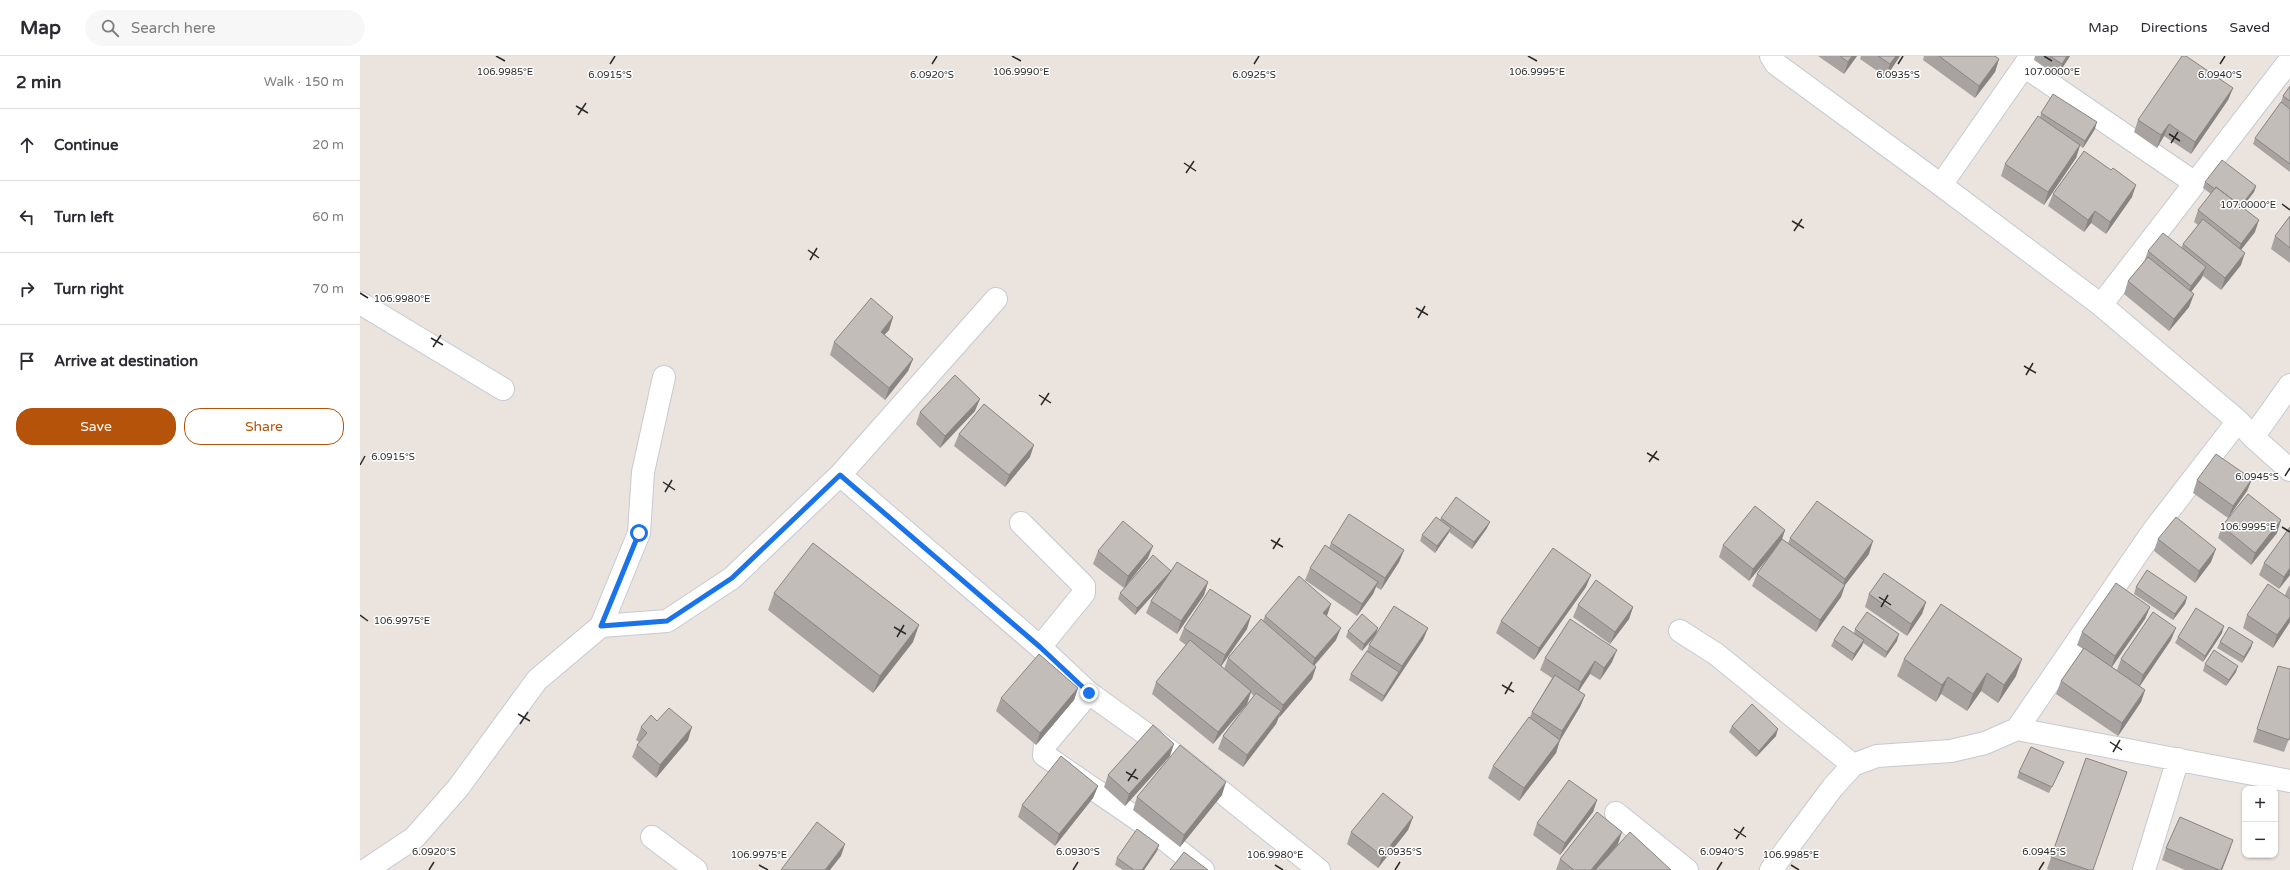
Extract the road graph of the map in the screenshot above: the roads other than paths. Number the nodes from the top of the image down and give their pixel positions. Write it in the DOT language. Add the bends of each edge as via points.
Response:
graph roads {
  1 [pos="1771,56"];
  2 [pos="2290,60"];
  3 [pos="2028,61"];
  4 [pos="2195,183"];
  5 [pos="1942,185"];
  6 [pos="996,299"];
  7 [pos="360,303"];
  8 [pos="2100,305"];
  9 [pos="664,378"];
  10 [pos="2290,386"];
  11 [pos="503,389"];
  12 [pos="2238,421"];
  13 [pos="2253,437"];
  14 [pos="2290,470"];
  15 [pos="840,475"];
  16 [pos="1020,523"];
  17 [pos="601,626"];
  18 [pos="1680,631"];
  19 [pos="1040,647"];
  20 [pos="1089,693"];
  21 [pos="2017,729"];
  22 [pos="2178,759"];
  23 [pos="1853,765"];
  24 [pos="2290,781"];
  25 [pos="1616,813"];
  26 [pos="652,837"];
  27 [pos="366,870"];
  28 [pos="696,870"];
  29 [pos="1203,870"];
  30 [pos="1319,870"];
  31 [pos="1688,870"];
  32 [pos="1771,870"];
  33 [pos="2144,870"];
  1 -- 5 [label="street" via="1776,64"];
  2 -- 4 [label="street"];
  3 -- 4 [label="street"];
  3 -- 5 [label="street"];
  4 -- 8 [label="street"];
  5 -- 8 [label="street"];
  6 -- 15 [label="street"];
  7 -- 11 [label="street"];
  8 -- 12 [label="street"];
  9 -- 17 [label="street" via="643,472 639,533"];
  10 -- 13 [label="street"];
  12 -- 13 [label="street"];
  12 -- 21 [label="street" via="2153,531"];
  13 -- 14 [label="street"];
  15 -- 17 [label="street" via="732,578 667,621"];
  15 -- 19 [label="street"];
  16 -- 19 [label="street" via="1084,586 1084,593"];
  17 -- 27 [label="street" via="537,680 458,788 414,838"];
  18 -- 23 [label="street" via="1716,654"];
  19 -- 20 [label="street"];
  20 -- 29 [label="street" via="1045,745 1044,755 1148,827"];
  20 -- 30 [label="street" via="1178,757"];
  21 -- 22 [label="street"];
  21 -- 23 [label="street" via="1985,742 1951,751 1877,756"];
  22 -- 24 [label="street"];
  22 -- 33 [label="street"];
  23 -- 32 [label="street" via="1833,786"];
  25 -- 31 [label="street"];
  26 -- 28 [label="street"];
}
